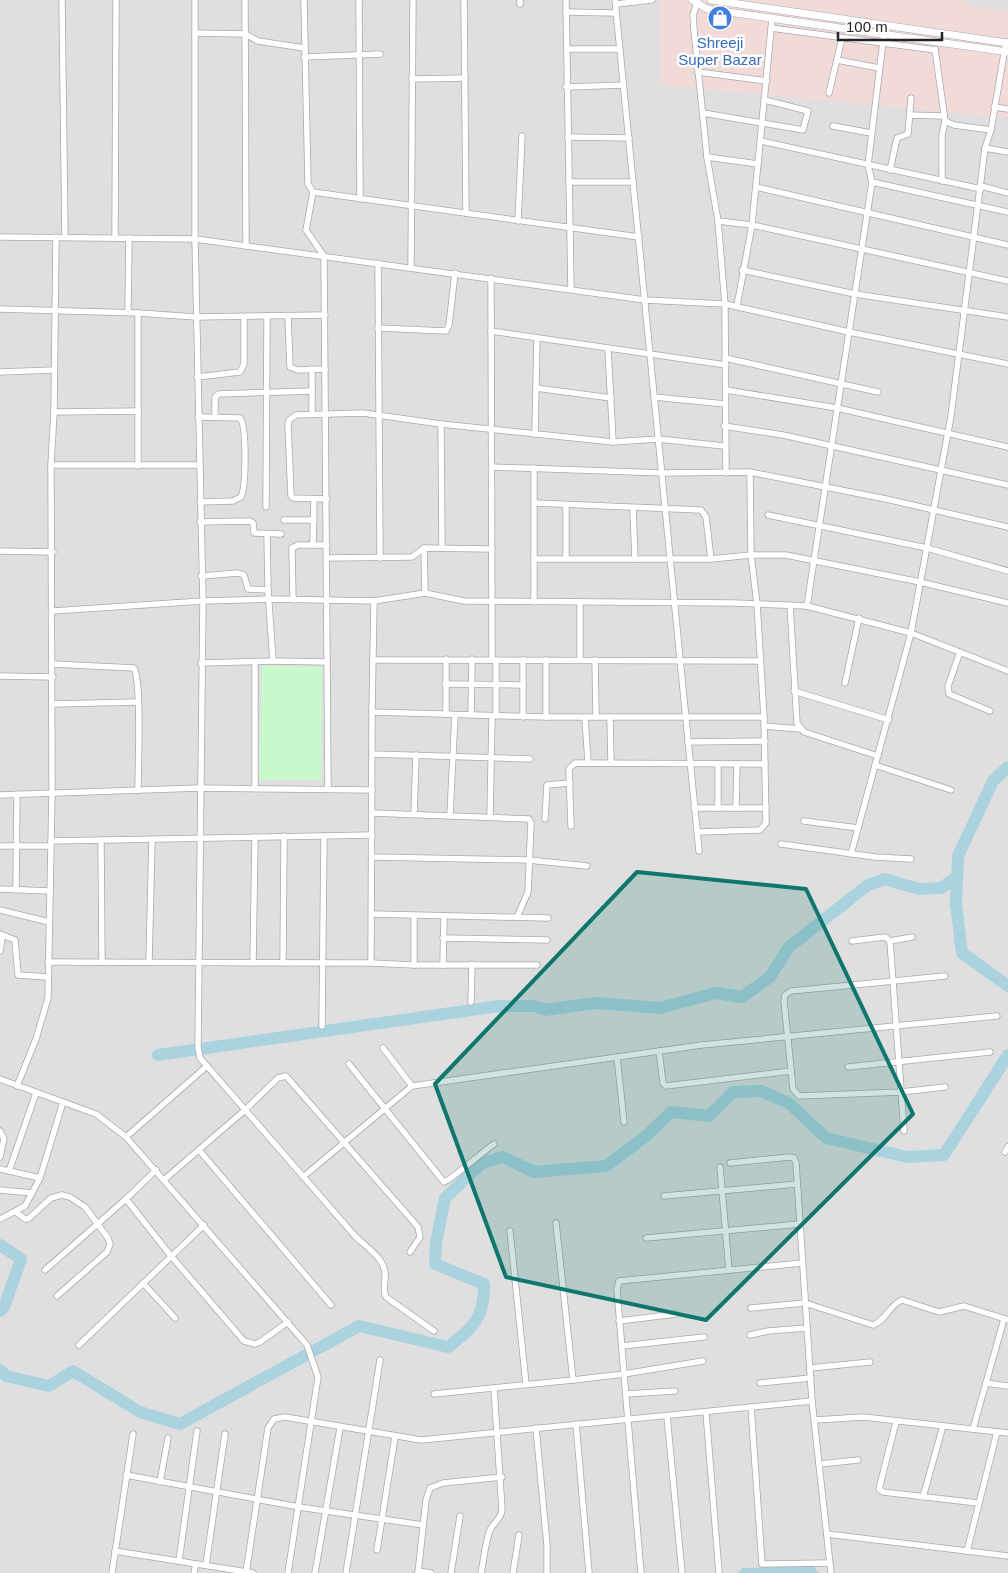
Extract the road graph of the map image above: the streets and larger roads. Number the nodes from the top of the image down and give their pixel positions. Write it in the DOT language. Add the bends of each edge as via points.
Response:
graph roads {
  1 [pos="62,0"];
  2 [pos="116,0"];
  3 [pos="196,0"];
  4 [pos="245,0"];
  5 [pos="304,0"];
  6 [pos="359,0"];
  7 [pos="413,0"];
  8 [pos="464,0"];
  9 [pos="566,0"];
  10 [pos="652,0"];
  11 [pos="711,0"];
  12 [pos="696,1"];
  13 [pos="615,2"];
  14 [pos="566,12"];
  15 [pos="616,13"];
  16 [pos="772,19"];
  17 [pos="885,25"];
  18 [pos="771,28"];
  19 [pos="195,34"];
  20 [pos="245,34"];
  21 [pos="884,35"];
  22 [pos="842,38"];
  23 [pos="936,42"];
  24 [pos="1007,42"];
  25 [pos="883,43"];
  26 [pos="304,48"];
  27 [pos="567,49"];
  28 [pos="619,49"];
  29 [pos="935,50"];
  30 [pos="1006,52"];
  31 [pos="360,54"];
  32 [pos="380,54"];
  33 [pos="304,57"];
  34 [pos="837,60"];
  35 [pos="879,68"];
  36 [pos="698,72"];
  37 [pos="464,78"];
  38 [pos="412,79"];
  39 [pos="767,81"];
  40 [pos="623,85"];
  41 [pos="566,87"];
  42 [pos="829,93"];
  43 [pos="910,98"];
  44 [pos="765,100"];
  45 [pos="994,106"];
  46 [pos="1008,109"];
  47 [pos="702,113"];
  48 [pos="910,115"];
  49 [pos="943,119"];
  50 [pos="762,123"];
  51 [pos="833,126"];
  52 [pos="991,130"];
  53 [pos="871,132"];
  54 [pos="522,136"];
  55 [pos="568,137"];
  56 [pos="629,138"];
  57 [pos="761,142"];
  58 [pos="985,148"];
  59 [pos="1008,152"];
  60 [pos="707,157"];
  61 [pos="758,164"];
  62 [pos="868,165"];
  63 [pos="890,170"];
  64 [pos="942,181"];
  65 [pos="569,182"];
  66 [pos="633,182"];
  67 [pos="872,182"];
  68 [pos="756,187"];
  69 [pos="981,188"];
  70 [pos="313,192"];
  71 [pos="1008,193"];
  72 [pos="360,199"];
  73 [pos="411,206"];
  74 [pos="979,206"];
  75 [pos="1008,212"];
  76 [pos="466,213"];
  77 [pos="868,213"];
  78 [pos="718,220"];
  79 [pos="518,221"];
  80 [pos="752,225"];
  81 [pos="569,228"];
  82 [pos="0,237"];
  83 [pos="56,237"];
  84 [pos="65,237"];
  85 [pos="639,237"];
  86 [pos="115,238"];
  87 [pos="129,238"];
  88 [pos="975,238"];
  89 [pos="195,239"];
  90 [pos="1008,245"];
  91 [pos="246,246"];
  92 [pos="862,251"];
  93 [pos="324,256"];
  94 [pos="378,263"];
  95 [pos="411,267"];
  96 [pos="742,270"];
  97 [pos="455,273"];
  98 [pos="970,274"];
  99 [pos="491,278"];
  100 [pos="1008,282"];
  101 [pos="571,289"];
  102 [pos="855,294"];
  103 [pos="645,300"];
  104 [pos="725,304"];
  105 [pos="737,306"];
  106 [pos="0,309"];
  107 [pos="965,309"];
  108 [pos="54,310"];
  109 [pos="128,312"];
  110 [pos="138,313"];
  111 [pos="324,315"];
  112 [pos="288,316"];
  113 [pos="196,317"];
  114 [pos="244,317"];
  115 [pos="267,317"];
  116 [pos="1008,317"];
  117 [pos="378,328"];
  118 [pos="491,331"];
  119 [pos="849,332"];
  120 [pos="536,339"];
  121 [pos="608,349"];
  122 [pos="650,355"];
  123 [pos="958,355"];
  124 [pos="725,358"];
  125 [pos="1008,364"];
  126 [pos="726,365"];
  127 [pos="312,369"];
  128 [pos="325,369"];
  129 [pos="54,370"];
  130 [pos="0,372"];
  131 [pos="197,377"];
  132 [pos="842,383"];
  133 [pos="536,388"];
  134 [pos="726,390"];
  135 [pos="267,392"];
  136 [pos="312,392"];
  137 [pos="878,392"];
  138 [pos="654,397"];
  139 [pos="611,398"];
  140 [pos="725,404"];
  141 [pos="837,408"];
  142 [pos="138,411"];
  143 [pos="54,412"];
  144 [pos="326,413"];
  145 [pos="312,414"];
  146 [pos="379,415"];
  147 [pos="198,417"];
  148 [pos="215,417"];
  149 [pos="441,424"];
  150 [pos="724,426"];
  151 [pos="492,429"];
  152 [pos="947,432"];
  153 [pos="535,434"];
  154 [pos="658,439"];
  155 [pos="613,442"];
  156 [pos="724,446"];
  157 [pos="832,446"];
  158 [pos="1008,447"];
  159 [pos="51,465"];
  160 [pos="198,465"];
  161 [pos="138,466"];
  162 [pos="492,467"];
  163 [pos="534,468"];
  164 [pos="940,470"];
  165 [pos="663,472"];
  166 [pos="726,472"];
  167 [pos="750,472"];
  168 [pos="1008,485"];
  169 [pos="826,488"];
  170 [pos="314,499"];
  171 [pos="327,499"];
  172 [pos="200,502"];
  173 [pos="535,503"];
  174 [pos="566,506"];
  175 [pos="266,507"];
  176 [pos="633,509"];
  177 [pos="665,509"];
  178 [pos="933,511"];
  179 [pos="768,515"];
  180 [pos="284,520"];
  181 [pos="314,520"];
  182 [pos="200,522"];
  183 [pos="820,526"];
  184 [pos="1008,527"];
  185 [pos="268,534"];
  186 [pos="281,534"];
  187 [pos="314,545"];
  188 [pos="327,545"];
  189 [pos="424,548"];
  190 [pos="442,548"];
  191 [pos="927,548"];
  192 [pos="492,549"];
  193 [pos="0,551"];
  194 [pos="53,552"];
  195 [pos="751,555"];
  196 [pos="328,558"];
  197 [pos="380,558"];
  198 [pos="566,558"];
  199 [pos="534,559"];
  200 [pos="635,559"];
  201 [pos="669,559"];
  202 [pos="711,560"];
  203 [pos="815,561"];
  204 [pos="1008,571"];
  205 [pos="201,576"];
  206 [pos="920,582"];
  207 [pos="268,590"];
  208 [pos="425,593"];
  209 [pos="270,599"];
  210 [pos="293,600"];
  211 [pos="327,600"];
  212 [pos="203,601"];
  213 [pos="374,601"];
  214 [pos="492,602"];
  215 [pos="534,602"];
  216 [pos="580,602"];
  217 [pos="673,603"];
  218 [pos="1008,603"];
  219 [pos="757,604"];
  220 [pos="790,605"];
  221 [pos="808,606"];
  222 [pos="53,611"];
  223 [pos="859,618"];
  224 [pos="911,633"];
  225 [pos="960,652"];
  226 [pos="446,659"];
  227 [pos="472,659"];
  228 [pos="494,659"];
  229 [pos="373,660"];
  230 [pos="523,660"];
  231 [pos="546,660"];
  232 [pos="580,660"];
  233 [pos="595,660"];
  234 [pos="679,660"];
  235 [pos="273,661"];
  236 [pos="760,661"];
  237 [pos="255,662"];
  238 [pos="327,662"];
  239 [pos="201,663"];
  240 [pos="52,664"];
  241 [pos="1008,671"];
  242 [pos="0,676"];
  243 [pos="53,677"];
  244 [pos="845,683"];
  245 [pos="445,684"];
  246 [pos="472,685"];
  247 [pos="496,685"];
  248 [pos="523,685"];
  249 [pos="794,690"];
  250 [pos="138,702"];
  251 [pos="52,704"];
  252 [pos="990,711"];
  253 [pos="372,712"];
  254 [pos="446,714"];
  255 [pos="455,714"];
  256 [pos="471,715"];
  257 [pos="494,716"];
  258 [pos="522,717"];
  259 [pos="546,717"];
  260 [pos="596,717"];
  261 [pos="610,717"];
  262 [pos="764,717"];
  263 [pos="585,718"];
  264 [pos="686,718"];
  265 [pos="889,720"];
  266 [pos="764,726"];
  267 [pos="800,729"];
  268 [pos="765,741"];
  269 [pos="688,742"];
  270 [pos="372,754"];
  271 [pos="416,755"];
  272 [pos="454,755"];
  273 [pos="878,756"];
  274 [pos="491,757"];
  275 [pos="530,758"];
  276 [pos="588,762"];
  277 [pos="611,763"];
  278 [pos="690,764"];
  279 [pos="718,764"];
  280 [pos="737,764"];
  281 [pos="765,764"];
  282 [pos="875,765"];
  283 [pos="570,783"];
  284 [pos="199,788"];
  285 [pos="255,788"];
  286 [pos="328,789"];
  287 [pos="138,790"];
  288 [pos="372,790"];
  289 [pos="951,790"];
  290 [pos="52,793"];
  291 [pos="0,794"];
  292 [pos="17,794"];
  293 [pos="694,808"];
  294 [pos="718,808"];
  295 [pos="736,808"];
  296 [pos="766,808"];
  297 [pos="372,813"];
  298 [pos="414,814"];
  299 [pos="450,815"];
  300 [pos="490,817"];
  301 [pos="545,819"];
  302 [pos="804,821"];
  303 [pos="571,826"];
  304 [pos="858,828"];
  305 [pos="698,832"];
  306 [pos="372,835"];
  307 [pos="284,836"];
  308 [pos="324,836"];
  309 [pos="255,837"];
  310 [pos="199,838"];
  311 [pos="152,839"];
  312 [pos="101,840"];
  313 [pos="51,844"];
  314 [pos="781,844"];
  315 [pos="0,846"];
  316 [pos="16,847"];
  317 [pos="699,851"];
  318 [pos="851,854"];
  319 [pos="372,857"];
  320 [pos="911,858"];
  321 [pos="528,860"];
  322 [pos="587,866"];
  323 [pos="0,889"];
  324 [pos="16,890"];
  325 [pos="50,891"];
  326 [pos="0,910"];
  327 [pos="372,914"];
  328 [pos="414,916"];
  329 [pos="444,916"];
  330 [pos="517,917"];
  331 [pos="548,918"];
  332 [pos="49,922"];
  333 [pos="0,934"];
  334 [pos="912,937"];
  335 [pos="443,938"];
  336 [pos="547,940"];
  337 [pos="852,941"];
  338 [pos="890,941"];
  339 [pos="0,951"];
  340 [pos="48,962"];
  341 [pos="102,962"];
  342 [pos="149,962"];
  343 [pos="253,962"];
  344 [pos="283,963"];
  345 [pos="322,963"];
  346 [pos="371,963"];
  347 [pos="197,964"];
  348 [pos="472,964"];
  349 [pos="537,964"];
  350 [pos="414,965"];
  351 [pos="443,965"];
  352 [pos="946,976"];
  353 [pos="48,978"];
  354 [pos="893,981"];
  355 [pos="471,1002"];
  356 [pos="997,1016"];
  357 [pos="897,1025"];
  358 [pos="322,1026"];
  359 [pos="788,1036"];
  360 [pos="382,1048"];
  361 [pos="659,1051"];
  362 [pos="990,1052"];
  363 [pos="617,1056"];
  364 [pos="899,1061"];
  365 [pos="350,1064"];
  366 [pos="207,1066"];
  367 [pos="848,1067"];
  368 [pos="791,1071"];
  369 [pos="0,1079"];
  370 [pos="17,1086"];
  371 [pos="412,1086"];
  372 [pos="945,1087"];
  373 [pos="901,1092"];
  374 [pos="36,1093"];
  375 [pos="63,1102"];
  376 [pos="383,1108"];
  377 [pos="245,1110"];
  378 [pos="624,1122"];
  379 [pos="0,1131"];
  380 [pos="904,1132"];
  381 [pos="126,1136"];
  382 [pos="343,1143"];
  383 [pos="494,1144"];
  384 [pos="199,1150"];
  385 [pos="0,1157"];
  386 [pos="730,1162"];
  387 [pos="720,1167"];
  388 [pos="0,1169"];
  389 [pos="156,1170"];
  390 [pos="9,1171"];
  391 [pos="303,1177"];
  392 [pos="40,1178"];
  393 [pos="164,1179"];
  394 [pos="797,1184"];
  395 [pos="0,1190"];
  396 [pos="722,1190"];
  397 [pos="32,1193"];
  398 [pos="664,1196"];
  399 [pos="126,1200"];
  400 [pos="16,1212"];
  401 [pos="0,1219"];
  402 [pos="556,1223"];
  403 [pos="97,1224"];
  404 [pos="800,1224"];
  405 [pos="204,1225"];
  406 [pos="725,1230"];
  407 [pos="510,1231"];
  408 [pos="646,1238"];
  409 [pos="410,1252"];
  410 [pos="171,1256"];
  411 [pos="802,1263"];
  412 [pos="45,1270"];
  413 [pos="729,1270"];
  414 [pos="143,1283"];
  415 [pos="58,1296"];
  416 [pos="805,1303"];
  417 [pos="331,1304"];
  418 [pos="751,1308"];
  419 [pos="676,1314"];
  420 [pos="175,1318"];
  421 [pos="1006,1319"];
  422 [pos="619,1321"];
  423 [pos="288,1322"];
  424 [pos="807,1328"];
  425 [pos="434,1331"];
  426 [pos="750,1335"];
  427 [pos="704,1337"];
  428 [pos="78,1345"];
  429 [pos="622,1346"];
  430 [pos="380,1360"];
  431 [pos="703,1361"];
  432 [pos="870,1362"];
  433 [pos="810,1368"];
  434 [pos="624,1374"];
  435 [pos="810,1378"];
  436 [pos="573,1380"];
  437 [pos="760,1383"];
  438 [pos="986,1383"];
  439 [pos="526,1384"];
  440 [pos="1008,1386"];
  441 [pos="494,1388"];
  442 [pos="675,1391"];
  443 [pos="434,1394"];
  444 [pos="626,1394"];
  445 [pos="812,1402"];
  446 [pos="751,1407"];
  447 [pos="706,1412"];
  448 [pos="668,1416"];
  449 [pos="628,1419"];
  450 [pos="815,1420"];
  451 [pos="312,1422"];
  452 [pos="896,1422"];
  453 [pos="576,1424"];
  454 [pos="942,1426"];
  455 [pos="340,1428"];
  456 [pos="536,1428"];
  457 [pos="973,1429"];
  458 [pos="197,1430"];
  459 [pos="368,1432"];
  460 [pos="499,1432"];
  461 [pos="997,1432"];
  462 [pos="1008,1433"];
  463 [pos="133,1434"];
  464 [pos="225,1434"];
  465 [pos="395,1437"];
  466 [pos="168,1438"];
  467 [pos="858,1460"];
  468 [pos="819,1464"];
  469 [pos="126,1476"];
  470 [pos="502,1477"];
  471 [pos="160,1482"];
  472 [pos="189,1487"];
  473 [pos="216,1492"];
  474 [pos="923,1496"];
  475 [pos="257,1499"];
  476 [pos="978,1503"];
  477 [pos="299,1507"];
  478 [pos="325,1511"];
  479 [pos="354,1515"];
  480 [pos="460,1516"];
  481 [pos="382,1519"];
  482 [pos="423,1525"];
  483 [pos="827,1534"];
  484 [pos="519,1535"];
  485 [pos="377,1550"];
  486 [pos="115,1551"];
  487 [pos="967,1551"];
  488 [pos="1008,1556"];
  489 [pos="178,1561"];
  490 [pos="830,1563"];
  491 [pos="196,1564"];
  492 [pos="206,1565"];
  493 [pos="246,1572"];
  494 [pos="418,1572"];
  495 [pos="112,1573"];
  496 [pos="194,1573"];
  497 [pos="253,1573"];
  498 [pos="288,1573"];
  499 [pos="316,1573"];
  500 [pos="346,1573"];
  501 [pos="431,1573"];
  502 [pos="451,1573"];
  503 [pos="481,1573"];
  504 [pos="513,1573"];
  505 [pos="547,1573"];
  506 [pos="589,1573"];
  507 [pos="641,1573"];
  508 [pos="682,1573"];
  509 [pos="719,1573"];
  510 [pos="831,1573"];
  1 -- 84 [label="street"];
  2 -- 86 [label="street"];
  3 -- 19 [label="street"];
  4 -- 20 [label="street"];
  5 -- 26 [label="street"];
  6 -- 31 [label="street"];
  7 -- 38 [label="street"];
  8 -- 37 [label="street"];
  9 -- 14 [label="street"];
  10 -- 13 [label="street"];
  11 -- 17 [label="street"];
  12 -- 16 [label="street" via="707,9"];
  12 -- 36 [label="street" via="693,22"];
  13 -- 15 [label="street"];
  14 -- 15 [label="street"];
  14 -- 27 [label="street"];
  15 -- 28 [label="street"];
  16 -- 18 [label="street"];
  16 -- 21 [label="street"];
  17 -- 21 [label="street"];
  17 -- 24 [label="street"];
  18 -- 22 [label="street"];
  18 -- 39 [label="street"];
  19 -- 20 [label="street"];
  19 -- 89 [label="street"];
  20 -- 26 [label="street" via="258,41"];
  20 -- 91 [label="street"];
  21 -- 23 [label="street"];
  21 -- 25 [label="street"];
  22 -- 25 [label="street"];
  22 -- 34 [label="street"];
  23 -- 29 [label="street"];
  23 -- 30 [label="street"];
  24 -- 30 [label="street"];
  25 -- 29 [label="street"];
  25 -- 35 [label="street"];
  26 -- 33 [label="street"];
  27 -- 28 [label="street"];
  27 -- 41 [label="street"];
  28 -- 40 [label="street"];
  29 -- 49 [label="street"];
  30 -- 45 [label="street"];
  31 -- 32 [label="street"];
  31 -- 33 [label="street"];
  31 -- 72 [label="street"];
  33 -- 70 [label="street" via="308,184"];
  34 -- 35 [label="street"];
  34 -- 42 [label="street"];
  35 -- 53 [label="street"];
  36 -- 39 [label="street"];
  36 -- 47 [label="street"];
  37 -- 38 [label="street"];
  37 -- 76 [label="street"];
  38 -- 73 [label="street"];
  39 -- 44 [label="street"];
  40 -- 41 [label="street"];
  40 -- 56 [label="street"];
  41 -- 55 [label="street"];
  43 -- 48 [label="street"];
  44 -- 50 [label="street"];
  44 -- 50 [label="street" via="805,110 808,114 801,131"];
  45 -- 46 [label="street"];
  45 -- 52 [label="street"];
  47 -- 50 [label="street"];
  47 -- 60 [label="street"];
  48 -- 49 [label="street"];
  48 -- 63 [label="street" via="908,134 897,138"];
  49 -- 52 [label="street" via="954,125"];
  49 -- 64 [label="street"];
  50 -- 57 [label="street"];
  51 -- 53 [label="street"];
  52 -- 58 [label="street"];
  53 -- 62 [label="street"];
  54 -- 79 [label="street"];
  55 -- 56 [label="street"];
  55 -- 65 [label="street"];
  56 -- 66 [label="street"];
  57 -- 61 [label="street"];
  57 -- 62 [label="street"];
  58 -- 59 [label="street"];
  58 -- 69 [label="street"];
  60 -- 61 [label="street"];
  60 -- 78 [label="street"];
  61 -- 68 [label="street"];
  62 -- 63 [label="street"];
  62 -- 67 [label="street"];
  63 -- 64 [label="street"];
  64 -- 69 [label="street"];
  65 -- 66 [label="street"];
  65 -- 81 [label="street"];
  66 -- 85 [label="street"];
  67 -- 74 [label="street"];
  67 -- 77 [label="street"];
  68 -- 77 [label="street"];
  68 -- 80 [label="street"];
  69 -- 71 [label="street"];
  69 -- 74 [label="street"];
  70 -- 72 [label="street"];
  70 -- 93 [label="street" via="306,230"];
  72 -- 73 [label="street"];
  73 -- 76 [label="street"];
  73 -- 95 [label="street"];
  74 -- 75 [label="street"];
  74 -- 88 [label="street"];
  76 -- 79 [label="street"];
  77 -- 88 [label="street"];
  77 -- 92 [label="street"];
  78 -- 80 [label="street"];
  78 -- 104 [label="street"];
  79 -- 81 [label="street"];
  80 -- 92 [label="street"];
  80 -- 96 [label="street"];
  81 -- 85 [label="street"];
  81 -- 101 [label="street"];
  82 -- 83 [label="street"];
  83 -- 84 [label="street"];
  83 -- 108 [label="street"];
  84 -- 86 [label="street"];
  85 -- 103 [label="street"];
  86 -- 87 [label="street"];
  87 -- 89 [label="street"];
  87 -- 109 [label="street"];
  88 -- 90 [label="street"];
  88 -- 98 [label="street"];
  89 -- 91 [label="street"];
  89 -- 113 [label="street"];
  91 -- 93 [label="street"];
  92 -- 98 [label="street"];
  92 -- 102 [label="street"];
  93 -- 94 [label="street"];
  93 -- 111 [label="street"];
  94 -- 95 [label="street"];
  94 -- 117 [label="street"];
  95 -- 97 [label="street"];
  96 -- 102 [label="street"];
  96 -- 105 [label="street"];
  97 -- 99 [label="street"];
  97 -- 117 [label="street" via="446,331"];
  98 -- 100 [label="street"];
  98 -- 107 [label="street"];
  99 -- 101 [label="street"];
  99 -- 118 [label="street"];
  101 -- 103 [label="street"];
  102 -- 107 [label="street"];
  102 -- 119 [label="street"];
  103 -- 104 [label="street"];
  103 -- 122 [label="street"];
  104 -- 105 [label="street"];
  104 -- 124 [label="street"];
  105 -- 119 [label="street"];
  106 -- 108 [label="street"];
  107 -- 116 [label="street"];
  107 -- 123 [label="street"];
  108 -- 109 [label="street"];
  108 -- 129 [label="street"];
  109 -- 110 [label="street"];
  110 -- 113 [label="street"];
  110 -- 142 [label="street"];
  111 -- 112 [label="street"];
  111 -- 128 [label="street"];
  112 -- 115 [label="street"];
  112 -- 127 [label="street" via="288,364 292,369"];
  113 -- 114 [label="street"];
  113 -- 131 [label="street"];
  114 -- 115 [label="street"];
  114 -- 131 [label="street" via="244,364 240,372"];
  115 -- 135 [label="street"];
  117 -- 146 [label="street"];
  118 -- 120 [label="street"];
  118 -- 151 [label="street"];
  119 -- 123 [label="street"];
  119 -- 132 [label="street"];
  120 -- 121 [label="street"];
  120 -- 133 [label="street"];
  121 -- 122 [label="street"];
  121 -- 139 [label="street"];
  122 -- 126 [label="street"];
  122 -- 138 [label="street"];
  123 -- 125 [label="street"];
  123 -- 152 [label="street"];
  124 -- 126 [label="street"];
  124 -- 132 [label="street"];
  126 -- 134 [label="street"];
  127 -- 128 [label="street"];
  127 -- 136 [label="street"];
  128 -- 144 [label="street"];
  129 -- 130 [label="street"];
  129 -- 143 [label="street"];
  131 -- 147 [label="street"];
  132 -- 137 [label="street"];
  132 -- 141 [label="street"];
  133 -- 139 [label="street"];
  133 -- 153 [label="street"];
  134 -- 140 [label="street"];
  134 -- 141 [label="street"];
  135 -- 136 [label="street"];
  135 -- 148 [label="street" via="218,394"];
  135 -- 175 [label="street"];
  136 -- 145 [label="street"];
  138 -- 140 [label="street"];
  138 -- 154 [label="street"];
  139 -- 155 [label="street"];
  140 -- 150 [label="street"];
  141 -- 152 [label="street"];
  141 -- 157 [label="street"];
  142 -- 143 [label="street"];
  142 -- 161 [label="street"];
  143 -- 159 [label="street"];
  144 -- 145 [label="street"];
  144 -- 146 [label="street"];
  144 -- 171 [label="street"];
  145 -- 170 [label="street" via="296,415 289,420 290,493 293,498"];
  146 -- 149 [label="street"];
  146 -- 197 [label="street"];
  147 -- 148 [label="street"];
  147 -- 160 [label="street"];
  148 -- 172 [label="street" via="235,417 243,421 243,493 233,501"];
  149 -- 151 [label="street"];
  149 -- 190 [label="street"];
  150 -- 156 [label="street"];
  150 -- 157 [label="street"];
  151 -- 153 [label="street"];
  151 -- 162 [label="street"];
  152 -- 158 [label="street"];
  152 -- 164 [label="street"];
  153 -- 155 [label="street"];
  154 -- 155 [label="street"];
  154 -- 156 [label="street"];
  154 -- 165 [label="street"];
  156 -- 166 [label="street"];
  157 -- 164 [label="street"];
  157 -- 169 [label="street"];
  159 -- 161 [label="street"];
  159 -- 194 [label="street"];
  160 -- 161 [label="street"];
  160 -- 172 [label="street"];
  162 -- 163 [label="street"];
  162 -- 192 [label="street"];
  163 -- 165 [label="street"];
  163 -- 173 [label="street"];
  164 -- 168 [label="street"];
  164 -- 178 [label="street"];
  165 -- 166 [label="street"];
  165 -- 177 [label="street"];
  166 -- 167 [label="street"];
  167 -- 169 [label="street"];
  167 -- 195 [label="street"];
  169 -- 178 [label="street"];
  169 -- 183 [label="street"];
  170 -- 171 [label="street"];
  170 -- 181 [label="street"];
  171 -- 188 [label="street"];
  172 -- 182 [label="street"];
  173 -- 174 [label="street"];
  173 -- 199 [label="street"];
  174 -- 176 [label="street"];
  174 -- 198 [label="street"];
  176 -- 177 [label="street"];
  176 -- 200 [label="street"];
  177 -- 201 [label="street"];
  177 -- 202 [label="street" via="704,512"];
  178 -- 184 [label="street"];
  178 -- 191 [label="street"];
  179 -- 183 [label="street"];
  180 -- 181 [label="street"];
  181 -- 187 [label="street"];
  182 -- 185 [label="street" via="250,521 254,533"];
  182 -- 205 [label="street"];
  183 -- 191 [label="street"];
  183 -- 203 [label="street"];
  185 -- 186 [label="street"];
  185 -- 207 [label="street"];
  187 -- 188 [label="street"];
  187 -- 210 [label="street" via="294,545 292,548"];
  188 -- 196 [label="street"];
  189 -- 190 [label="street"];
  189 -- 197 [label="street" via="412,557"];
  189 -- 208 [label="street"];
  190 -- 192 [label="street"];
  191 -- 204 [label="street"];
  191 -- 206 [label="street"];
  192 -- 214 [label="street"];
  193 -- 194 [label="street"];
  194 -- 222 [label="street"];
  195 -- 202 [label="street"];
  195 -- 203 [label="street"];
  195 -- 219 [label="street"];
  196 -- 197 [label="street"];
  196 -- 211 [label="street"];
  198 -- 199 [label="street"];
  198 -- 200 [label="street"];
  199 -- 215 [label="street"];
  200 -- 201 [label="street"];
  201 -- 202 [label="street"];
  201 -- 217 [label="street"];
  203 -- 206 [label="street"];
  203 -- 221 [label="street"];
  205 -- 207 [label="street" via="242,574 248,589"];
  205 -- 212 [label="street"];
  206 -- 218 [label="street"];
  206 -- 224 [label="street"];
  207 -- 209 [label="street"];
  208 -- 213 [label="street"];
  208 -- 214 [label="street" via="464,602"];
  209 -- 210 [label="street"];
  209 -- 212 [label="street"];
  209 -- 235 [label="street"];
  210 -- 211 [label="street"];
  211 -- 213 [label="street"];
  211 -- 238 [label="street"];
  212 -- 222 [label="street"];
  212 -- 239 [label="street"];
  213 -- 229 [label="street"];
  214 -- 215 [label="street"];
  214 -- 228 [label="street"];
  215 -- 216 [label="street"];
  216 -- 217 [label="street"];
  216 -- 232 [label="street"];
  217 -- 219 [label="street"];
  217 -- 234 [label="street"];
  219 -- 220 [label="street"];
  219 -- 236 [label="street"];
  220 -- 221 [label="street"];
  220 -- 249 [label="street"];
  221 -- 223 [label="street"];
  222 -- 240 [label="street"];
  223 -- 224 [label="street"];
  223 -- 244 [label="street"];
  224 -- 225 [label="street"];
  224 -- 265 [label="street"];
  225 -- 241 [label="street"];
  225 -- 252 [label="street" via="948,694"];
  226 -- 227 [label="street"];
  226 -- 229 [label="street"];
  226 -- 245 [label="street"];
  227 -- 228 [label="street"];
  227 -- 246 [label="street"];
  228 -- 230 [label="street"];
  228 -- 247 [label="street"];
  229 -- 253 [label="street"];
  230 -- 231 [label="street"];
  230 -- 248 [label="street"];
  231 -- 232 [label="street"];
  231 -- 259 [label="street"];
  232 -- 233 [label="street"];
  233 -- 234 [label="street"];
  233 -- 260 [label="street"];
  234 -- 236 [label="street"];
  234 -- 264 [label="street"];
  235 -- 237 [label="street"];
  235 -- 238 [label="street"];
  236 -- 262 [label="street"];
  237 -- 239 [label="street"];
  237 -- 285 [label="street"];
  238 -- 286 [label="street"];
  239 -- 284 [label="street"];
  240 -- 243 [label="street"];
  240 -- 250 [label="street" via="134,668"];
  242 -- 243 [label="street"];
  243 -- 251 [label="street"];
  245 -- 246 [label="street"];
  245 -- 254 [label="street"];
  246 -- 247 [label="street"];
  246 -- 256 [label="street"];
  247 -- 248 [label="street"];
  247 -- 257 [label="street"];
  248 -- 258 [label="street"];
  249 -- 265 [label="street"];
  249 -- 267 [label="street"];
  250 -- 251 [label="street"];
  250 -- 287 [label="street"];
  251 -- 290 [label="street"];
  253 -- 254 [label="street"];
  253 -- 270 [label="street"];
  254 -- 255 [label="street"];
  255 -- 256 [label="street"];
  255 -- 272 [label="street"];
  256 -- 257 [label="street"];
  257 -- 258 [label="street"];
  257 -- 274 [label="street"];
  258 -- 259 [label="street"];
  259 -- 263 [label="street"];
  260 -- 261 [label="street"];
  260 -- 263 [label="street"];
  261 -- 264 [label="street"];
  261 -- 277 [label="street"];
  262 -- 264 [label="street"];
  262 -- 266 [label="street"];
  263 -- 276 [label="street"];
  264 -- 269 [label="street"];
  265 -- 273 [label="street"];
  266 -- 267 [label="street"];
  266 -- 268 [label="street"];
  267 -- 273 [label="street"];
  268 -- 269 [label="street"];
  268 -- 281 [label="street"];
  269 -- 278 [label="street"];
  270 -- 271 [label="street"];
  270 -- 288 [label="street"];
  271 -- 272 [label="street"];
  271 -- 298 [label="street"];
  272 -- 274 [label="street"];
  272 -- 299 [label="street"];
  273 -- 282 [label="street"];
  274 -- 275 [label="street"];
  274 -- 300 [label="street"];
  276 -- 277 [label="street"];
  276 -- 283 [label="street" via="572,765"];
  277 -- 278 [label="street"];
  278 -- 279 [label="street"];
  278 -- 293 [label="street"];
  279 -- 280 [label="street"];
  279 -- 294 [label="street"];
  280 -- 281 [label="street"];
  280 -- 295 [label="street"];
  281 -- 296 [label="street"];
  282 -- 289 [label="street"];
  282 -- 304 [label="street"];
  283 -- 301 [label="street" via="547,785"];
  283 -- 303 [label="street"];
  284 -- 285 [label="street"];
  284 -- 287 [label="street"];
  284 -- 310 [label="street"];
  285 -- 286 [label="street"];
  286 -- 288 [label="street"];
  287 -- 290 [label="street"];
  288 -- 297 [label="street"];
  290 -- 292 [label="street"];
  290 -- 313 [label="street"];
  291 -- 292 [label="street"];
  292 -- 316 [label="street"];
  293 -- 294 [label="street"];
  293 -- 305 [label="street"];
  294 -- 295 [label="street"];
  295 -- 296 [label="street"];
  296 -- 305 [label="street" via="766,823 760,830"];
  297 -- 298 [label="street"];
  297 -- 306 [label="street"];
  298 -- 299 [label="street"];
  299 -- 300 [label="street"];
  300 -- 321 [label="street" via="530,819"];
  302 -- 304 [label="street"];
  304 -- 318 [label="street"];
  305 -- 317 [label="street"];
  306 -- 308 [label="street"];
  306 -- 319 [label="street"];
  307 -- 308 [label="street"];
  307 -- 309 [label="street"];
  307 -- 344 [label="street"];
  308 -- 345 [label="street"];
  309 -- 310 [label="street"];
  309 -- 343 [label="street"];
  310 -- 311 [label="street"];
  310 -- 347 [label="street"];
  311 -- 312 [label="street"];
  311 -- 342 [label="street"];
  312 -- 313 [label="street"];
  312 -- 341 [label="street"];
  313 -- 316 [label="street"];
  313 -- 325 [label="street"];
  314 -- 318 [label="street"];
  315 -- 316 [label="street"];
  316 -- 324 [label="street"];
  318 -- 320 [label="street"];
  319 -- 321 [label="street"];
  319 -- 327 [label="street"];
  321 -- 322 [label="street"];
  321 -- 330 [label="street" via="528,892"];
  323 -- 324 [label="street"];
  324 -- 325 [label="street"];
  325 -- 332 [label="street"];
  326 -- 332 [label="street"];
  327 -- 328 [label="street"];
  327 -- 346 [label="street"];
  328 -- 329 [label="street"];
  328 -- 350 [label="street"];
  329 -- 330 [label="street"];
  329 -- 335 [label="street"];
  330 -- 331 [label="street"];
  332 -- 340 [label="street"];
  333 -- 339 [label="street"];
  333 -- 353 [label="street" via="15,940 18,975"];
  334 -- 338 [label="street"];
  335 -- 336 [label="street"];
  335 -- 351 [label="street"];
  337 -- 338 [label="street" via="885,937"];
  338 -- 354 [label="street"];
  340 -- 341 [label="street"];
  340 -- 353 [label="street"];
  341 -- 342 [label="street"];
  342 -- 347 [label="street"];
  343 -- 344 [label="street"];
  343 -- 347 [label="street"];
  344 -- 345 [label="street"];
  345 -- 346 [label="street"];
  345 -- 358 [label="street"];
  346 -- 350 [label="street"];
  347 -- 366 [label="street" via="198,1047 200,1058"];
  348 -- 349 [label="street"];
  348 -- 351 [label="street"];
  348 -- 355 [label="street"];
  350 -- 351 [label="street"];
  352 -- 354 [label="street"];
  353 -- 370 [label="street" via="48,998"];
  354 -- 357 [label="street"];
  354 -- 359 [label="street" via="787,993 784,1001"];
  356 -- 357 [label="street"];
  357 -- 359 [label="street"];
  357 -- 364 [label="street"];
  359 -- 361 [label="street"];
  359 -- 368 [label="street"];
  360 -- 371 [label="street"];
  361 -- 363 [label="street"];
  361 -- 368 [label="street" via="666,1086"];
  362 -- 364 [label="street"];
  363 -- 371 [label="street"];
  363 -- 378 [label="street"];
  364 -- 367 [label="street"];
  364 -- 373 [label="street"];
  365 -- 376 [label="street"];
  366 -- 377 [label="street"];
  366 -- 381 [label="street"];
  368 -- 373 [label="street" via="793,1089 799,1096"];
  369 -- 370 [label="street"];
  370 -- 374 [label="street"];
  371 -- 376 [label="street"];
  372 -- 373 [label="street"];
  373 -- 380 [label="street"];
  374 -- 375 [label="street"];
  374 -- 390 [label="street"];
  375 -- 381 [label="street" via="96,1114"];
  375 -- 392 [label="street"];
  376 -- 382 [label="street"];
  376 -- 383 [label="street" via="444,1182"];
  377 -- 382 [label="street" via="278,1078 286,1076"];
  377 -- 384 [label="street"];
  377 -- 391 [label="street"];
  379 -- 385 [label="street" via="4,1139"];
  381 -- 389 [label="street"];
  382 -- 391 [label="street"];
  382 -- 409 [label="street" via="420,1230 419,1241"];
  384 -- 393 [label="street"];
  384 -- 417 [label="street"];
  386 -- 394 [label="street" via="794,1158"];
  387 -- 396 [label="street"];
  388 -- 390 [label="street"];
  389 -- 393 [label="street"];
  389 -- 399 [label="street"];
  390 -- 392 [label="street"];
  391 -- 425 [label="street" via="380,1260 384,1268 386,1297"];
  392 -- 397 [label="street"];
  393 -- 405 [label="street"];
  394 -- 396 [label="street"];
  394 -- 404 [label="street"];
  395 -- 397 [label="street"];
  396 -- 398 [label="street"];
  396 -- 406 [label="street"];
  397 -- 400 [label="street" via="25,1206"];
  399 -- 403 [label="street"];
  399 -- 410 [label="street"];
  400 -- 401 [label="street"];
  400 -- 403 [label="street" via="28,1219 51,1198 62,1195 77,1200"];
  402 -- 436 [label="street"];
  403 -- 412 [label="street"];
  403 -- 415 [label="street" via="108,1238 109,1248"];
  404 -- 406 [label="street"];
  404 -- 411 [label="street"];
  405 -- 410 [label="street"];
  405 -- 423 [label="street"];
  406 -- 408 [label="street"];
  406 -- 413 [label="street"];
  407 -- 439 [label="street"];
  410 -- 414 [label="street"];
  410 -- 423 [label="street" via="244,1341 260,1342"];
  411 -- 413 [label="street"];
  411 -- 416 [label="street"];
  413 -- 422 [label="street" via="620,1280 617,1286"];
  414 -- 420 [label="street"];
  414 -- 428 [label="street"];
  416 -- 418 [label="street"];
  416 -- 421 [label="street" via="873,1326 902,1300 939,1312 964,1306"];
  416 -- 424 [label="street"];
  419 -- 422 [label="street"];
  421 -- 438 [label="street"];
  422 -- 429 [label="street"];
  423 -- 451 [label="street" via="307,1345 315,1363 318,1377"];
  424 -- 426 [label="street"];
  424 -- 433 [label="street"];
  427 -- 429 [label="street"];
  429 -- 434 [label="street"];
  430 -- 459 [label="street"];
  431 -- 434 [label="street"];
  432 -- 433 [label="street"];
  433 -- 435 [label="street"];
  434 -- 436 [label="street"];
  434 -- 444 [label="street"];
  435 -- 437 [label="street"];
  435 -- 445 [label="street"];
  436 -- 439 [label="street"];
  438 -- 440 [label="street"];
  438 -- 457 [label="street"];
  439 -- 441 [label="street"];
  441 -- 443 [label="street"];
  441 -- 460 [label="street"];
  442 -- 444 [label="street"];
  444 -- 449 [label="street"];
  445 -- 446 [label="street"];
  445 -- 450 [label="street"];
  446 -- 447 [label="street"];
  446 -- 490 [label="street" via="762,1564"];
  447 -- 448 [label="street"];
  447 -- 509 [label="street"];
  448 -- 449 [label="street"];
  448 -- 508 [label="street"];
  449 -- 453 [label="street"];
  449 -- 507 [label="street"];
  450 -- 452 [label="street" via="858,1417"];
  450 -- 468 [label="street"];
  451 -- 455 [label="street"];
  451 -- 475 [label="street" via="279,1417 271,1422"];
  451 -- 477 [label="street"];
  452 -- 454 [label="street"];
  452 -- 474 [label="street" via="879,1489"];
  453 -- 456 [label="street"];
  453 -- 506 [label="street"];
  454 -- 457 [label="street"];
  454 -- 474 [label="street"];
  455 -- 459 [label="street"];
  455 -- 478 [label="street"];
  456 -- 460 [label="street"];
  456 -- 505 [label="street"];
  457 -- 461 [label="street"];
  458 -- 472 [label="street"];
  459 -- 465 [label="street"];
  459 -- 479 [label="street"];
  460 -- 465 [label="street" via="421,1440"];
  460 -- 470 [label="street"];
  461 -- 462 [label="street"];
  461 -- 476 [label="street"];
  463 -- 469 [label="street"];
  464 -- 473 [label="street"];
  465 -- 481 [label="street"];
  466 -- 471 [label="street"];
  467 -- 468 [label="street"];
  468 -- 483 [label="street"];
  469 -- 471 [label="street"];
  469 -- 486 [label="street"];
  470 -- 482 [label="street" via="443,1483 430,1488"];
  470 -- 503 [label="street" via="502,1514 488,1535"];
  471 -- 472 [label="street"];
  472 -- 473 [label="street"];
  472 -- 489 [label="street"];
  473 -- 475 [label="street"];
  473 -- 492 [label="street"];
  474 -- 476 [label="street"];
  475 -- 477 [label="street"];
  475 -- 493 [label="street"];
  476 -- 487 [label="street"];
  477 -- 478 [label="street"];
  477 -- 498 [label="street"];
  478 -- 479 [label="street"];
  478 -- 499 [label="street"];
  479 -- 481 [label="street"];
  479 -- 500 [label="street"];
  480 -- 502 [label="street"];
  481 -- 482 [label="street"];
  481 -- 485 [label="street"];
  482 -- 494 [label="street"];
  483 -- 487 [label="street"];
  483 -- 490 [label="street"];
  484 -- 504 [label="street"];
  486 -- 489 [label="street"];
  486 -- 495 [label="street"];
  487 -- 488 [label="street"];
  489 -- 491 [label="street"];
  490 -- 510 [label="street"];
  491 -- 492 [label="street"];
  491 -- 496 [label="street"];
  492 -- 493 [label="street"];
  493 -- 497 [label="street"];
  494 -- 501 [label="street"];
}
